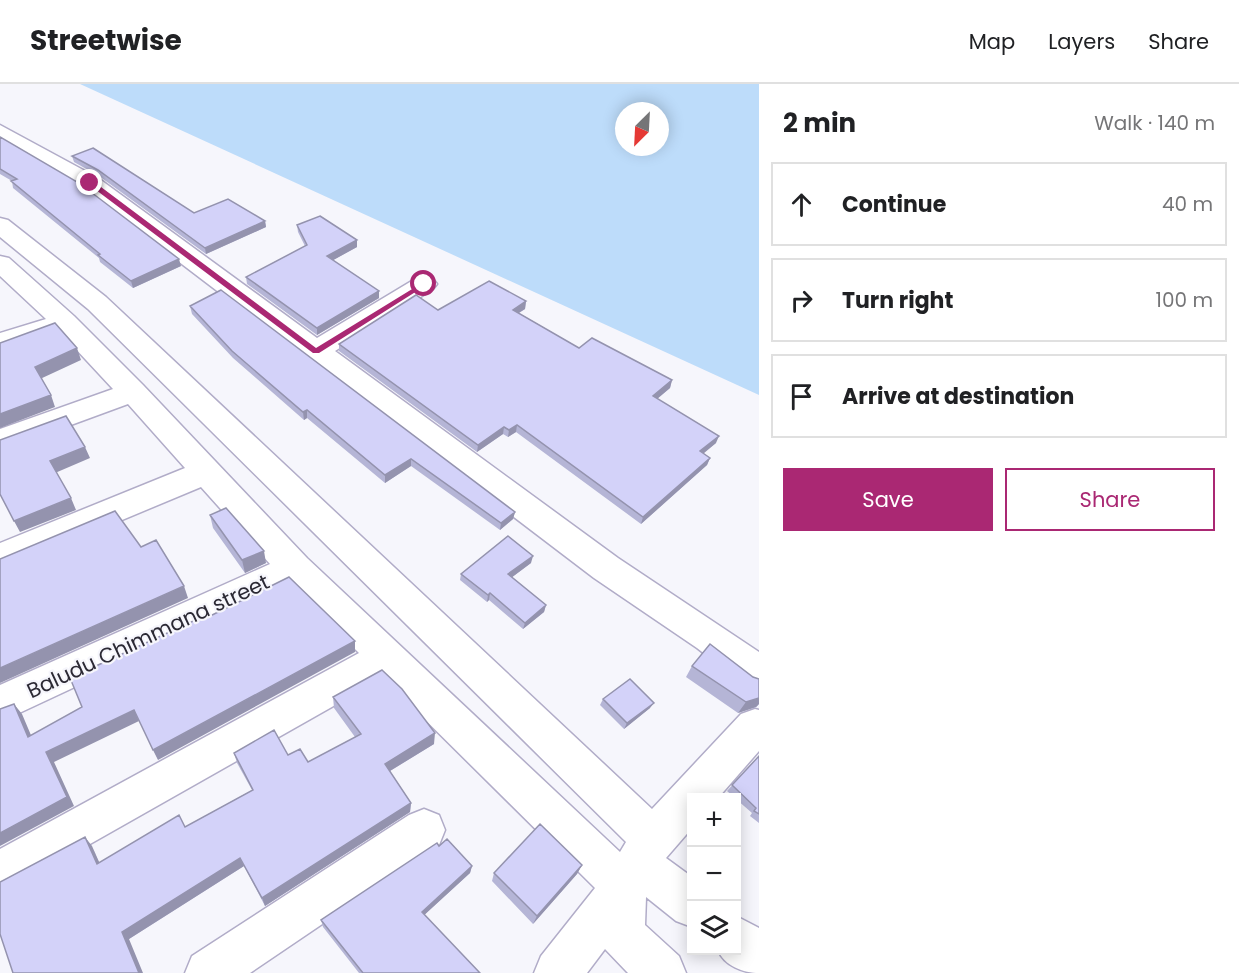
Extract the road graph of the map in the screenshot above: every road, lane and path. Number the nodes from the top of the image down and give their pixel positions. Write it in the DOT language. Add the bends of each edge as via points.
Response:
graph roads {
  1 [pos="0,130"];
  2 [pos="0,225"];
  3 [pos="1,264"];
  4 [pos="424,284"];
  5 [pos="65,322"];
  6 [pos="0,342"];
  7 [pos="316,351"];
  8 [pos="133,392"];
  9 [pos="0,440"];
  10 [pos="208,471"];
  11 [pos="0,557"];
  12 [pos="296,568"];
  13 [pos="388,656"];
  14 [pos="759,674"];
  15 [pos="0,704"];
  16 [pos="758,726"];
  17 [pos="424,831"];
  18 [pos="638,863"];
  19 [pos="0,873"];
  20 [pos="687,901"];
  21 [pos="741,943"];
  22 [pos="759,956"];
  23 [pos="209,973"];
  24 [pos="558,973"];
  25 [pos="662,973"];
  1 -- 7 [label="street" via="90,183"];
  2 -- 18 [label="street" via="97,303"];
  3 -- 5 [label="street"];
  4 -- 7 [label="street"];
  5 -- 6 [label="street"];
  5 -- 8 [label="street"];
  7 -- 14 [label="street" via="606,568"];
  8 -- 9 [label="street"];
  8 -- 10 [label="street"];
  10 -- 11 [label="street"];
  10 -- 12 [label="street"];
  12 -- 13 [label="street"];
  12 -- 15 [label="street, Baludu Chimmana street"];
  13 -- 18 [label="street"];
  13 -- 19 [label="street"];
  16 -- 18 [label="street"];
  17 -- 23 [label="street"];
  18 -- 20 [label="street"];
  18 -- 24 [label="street"];
  18 -- 25 [label="street" via="622,935"];
  21 -- 22 [label="street"];
}
